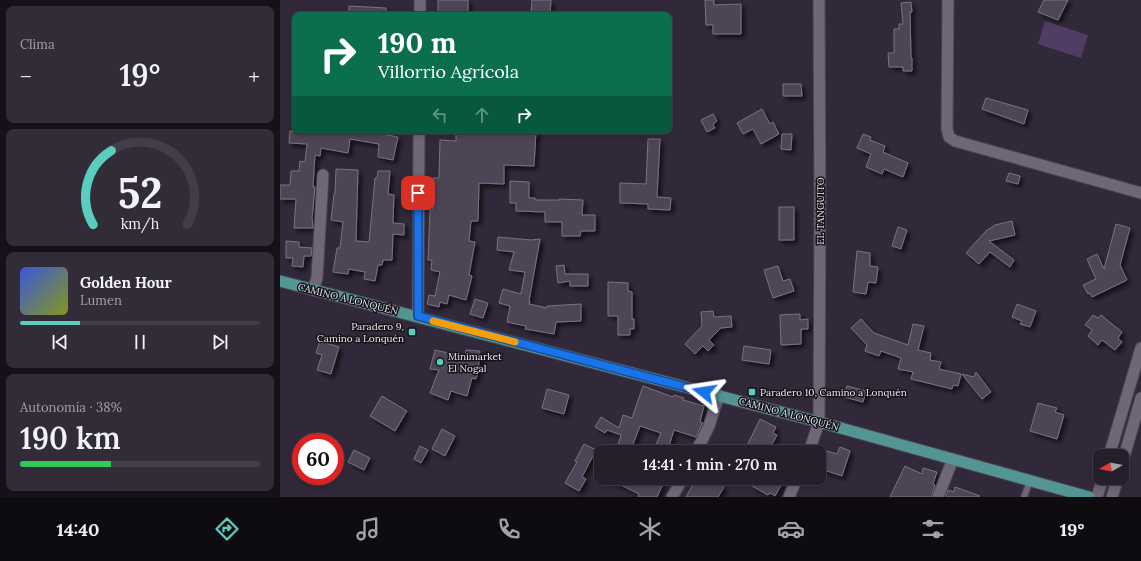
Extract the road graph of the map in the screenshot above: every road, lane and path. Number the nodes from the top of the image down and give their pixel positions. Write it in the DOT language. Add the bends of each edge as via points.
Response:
graph roads {
  1 [pos="420,0"];
  2 [pos="819,0"];
  3 [pos="948,0"];
  4 [pos="420,12"];
  5 [pos="419,134"];
  6 [pos="323,175"];
  7 [pos="1141,193"];
  8 [pos="280,281"];
  9 [pos="313,290"];
  10 [pos="418,316"];
  11 [pos="1141,348"];
  12 [pos="719,396"];
  13 [pos="1141,398"];
  14 [pos="819,422"];
  15 [pos="700,445"];
  16 [pos="811,445"];
  17 [pos="1111,449"];
  18 [pos="1126,449"];
  19 [pos="953,459"];
  20 [pos="1030,481"];
  21 [pos="679,485"];
  22 [pos="794,485"];
  23 [pos="1100,485"];
  24 [pos="1116,485"];
  25 [pos="672,497"];
  26 [pos="789,497"];
  27 [pos="938,497"];
  28 [pos="1024,497"];
  29 [pos="1089,497"];
  30 [pos="1097,497"];
  31 [pos="1112,497"];
  1 -- 4 [label="street"];
  2 -- 14 [label="street, EL TANGUITO"];
  3 -- 7 [label="street" via="949,136 955,141"];
  5 -- 10 [label="street"];
  6 -- 9 [label="street" via="317,278"];
  8 -- 9 [label="main road, CAMINO A LONQUÉN"];
  9 -- 10 [label="main road, CAMINO A LONQUÉN"];
  10 -- 12 [label="main road, CAMINO A LONQUÉN"];
  11 -- 17 [label="street"];
  12 -- 14 [label="main road, CAMINO A LONQUÉN"];
  12 -- 15 [label="street"];
  13 -- 18 [label="street"];
  14 -- 16 [label="street, EL TANGUITO"];
  14 -- 19 [label="main road, CAMINO A LONQUÉN"];
  19 -- 20 [label="main road, CAMINO A LONQUÉN"];
  19 -- 27 [label="street"];
  20 -- 28 [label="lane"];
  20 -- 29 [label="main road, CAMINO A LONQUÉN"];
  21 -- 25 [label="street"];
  22 -- 26 [label="street"];
  23 -- 30 [label="street"];
  24 -- 31 [label="street"];
}
